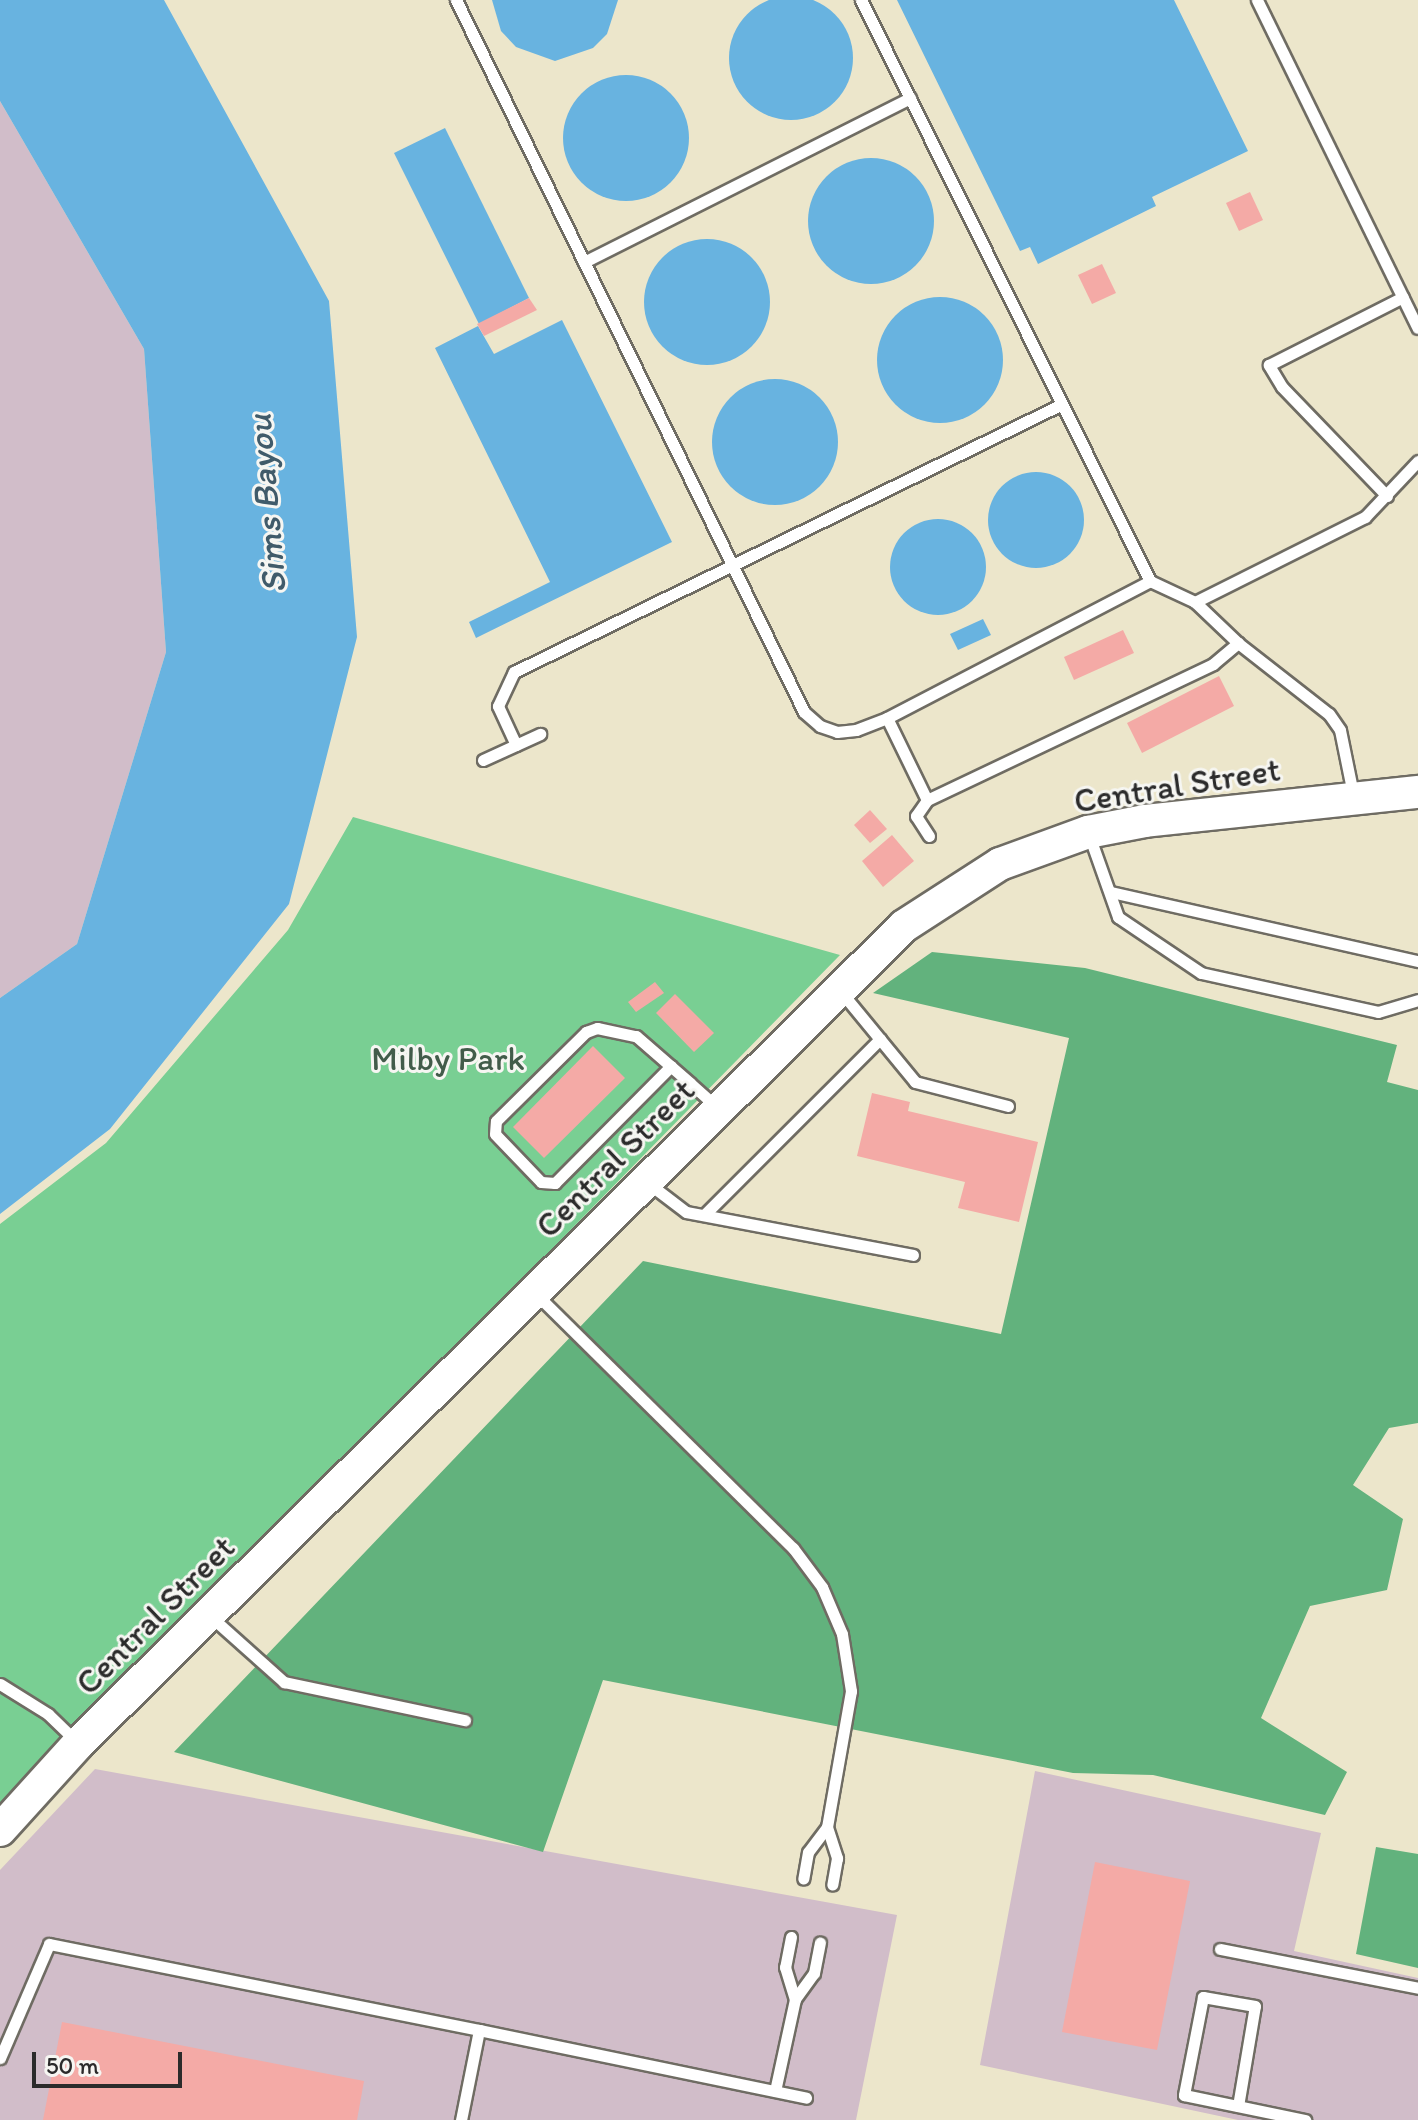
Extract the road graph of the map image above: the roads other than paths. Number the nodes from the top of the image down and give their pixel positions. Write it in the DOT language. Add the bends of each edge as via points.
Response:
graph roads {
  1 [pos="456,0"];
  2 [pos="861,0"];
  3 [pos="1257,0"];
  4 [pos="910,98"];
  5 [pos="584,262"];
  6 [pos="1403,297"];
  7 [pos="1418,328"];
  8 [pos="1062,404"];
  9 [pos="1418,461"];
  10 [pos="1387,496"];
  11 [pos="731,564"];
  12 [pos="1150,581"];
  13 [pos="1195,602"];
  14 [pos="1238,643"];
  15 [pos="887,718"];
  16 [pos="540,734"];
  17 [pos="516,745"];
  18 [pos="483,760"];
  19 [pos="1418,792"];
  20 [pos="1353,799"];
  21 [pos="927,800"];
  22 [pos="1088,832"];
  23 [pos="929,836"];
  24 [pos="1111,892"];
  25 [pos="1418,961"];
  26 [pos="838,989"];
  27 [pos="1418,1000"];
  28 [pos="880,1039"];
  29 [pos="671,1066"];
  30 [pos="1008,1106"];
  31 [pos="718,1108"];
  32 [pos="645,1181"];
  33 [pos="704,1215"];
  34 [pos="913,1255"];
  35 [pos="534,1292"];
  36 [pos="209,1615"];
  37 [pos="0,1684"];
  38 [pos="465,1720"];
  39 [pos="78,1744"];
  40 [pos="827,1827"];
  41 [pos="0,1830"];
  42 [pos="803,1879"];
  43 [pos="832,1885"];
  44 [pos="791,1937"];
  45 [pos="820,1943"];
  46 [pos="1220,1949"];
  47 [pos="1418,1988"];
  48 [pos="795,1999"];
  49 [pos="479,2030"];
  50 [pos="0,2058"];
  51 [pos="775,2091"];
  52 [pos="806,2098"];
  53 [pos="1238,2106"];
  54 [pos="461,2120"];
  55 [pos="1305,2120"];
  1 -- 5 [label="lane"];
  2 -- 4 [label="lane"];
  3 -- 6 [label="lane"];
  4 -- 5 [label="lane"];
  4 -- 8 [label="lane"];
  5 -- 11 [label="lane"];
  6 -- 7 [label="lane"];
  6 -- 10 [label="lane" via="1269,365 1282,387"];
  8 -- 11 [label="lane"];
  8 -- 12 [label="lane"];
  9 -- 10 [label="lane"];
  10 -- 13 [label="lane" via="1365,517"];
  11 -- 15 [label="lane" via="804,712 837,732"];
  11 -- 17 [label="lane" via="514,672 498,706"];
  12 -- 13 [label="lane"];
  12 -- 15 [label="lane"];
  13 -- 14 [label="lane"];
  14 -- 20 [label="lane" via="1329,714 1340,730"];
  14 -- 21 [label="lane" via="1213,664"];
  15 -- 21 [label="lane"];
  16 -- 17 [label="lane"];
  17 -- 18 [label="lane"];
  19 -- 20 [label="street, Central Street"];
  20 -- 22 [label="street, Central Street"];
  21 -- 23 [label="lane" via="916,816"];
  22 -- 24 [label="lane"];
  22 -- 26 [label="street, Central Street" via="1000,864 965,883 904,926"];
  24 -- 25 [label="lane"];
  24 -- 27 [label="lane" via="1118,917 1201,973 1378,1012"];
  26 -- 28 [label="lane"];
  26 -- 31 [label="street, Central Street"];
  28 -- 30 [label="lane" via="921,1085"];
  28 -- 33 [label="lane"];
  29 -- 29 [label="lane" via="636,1036 597,1028 586,1032 496,1121 495,1134 541,1182 555,1183"];
  29 -- 31 [label="lane"];
  31 -- 32 [label="street, Central Street"];
  32 -- 33 [label="lane" via="686,1212"];
  32 -- 35 [label="street, Central Street"];
  33 -- 34 [label="lane"];
  35 -- 36 [label="street, Central Street"];
  35 -- 40 [label="lane" via="793,1548 822,1587 842,1634 851,1691"];
  36 -- 38 [label="lane" via="265,1671 284,1682"];
  36 -- 39 [label="street, Central Street"];
  37 -- 39 [label="lane" via="48,1714"];
  39 -- 41 [label="street, Central Street"];
  40 -- 42 [label="lane" via="808,1852"];
  40 -- 43 [label="lane" via="837,1858"];
  44 -- 48 [label="lane" via="785,1967"];
  45 -- 48 [label="lane" via="814,1973"];
  46 -- 47 [label="lane"];
  48 -- 51 [label="lane"];
  49 -- 50 [label="lane" via="49,1944"];
  49 -- 51 [label="lane"];
  49 -- 54 [label="lane"];
  51 -- 52 [label="lane"];
  53 -- 53 [label="lane" via="1184,2095 1203,1997 1255,2006"];
  53 -- 55 [label="lane"];
}
